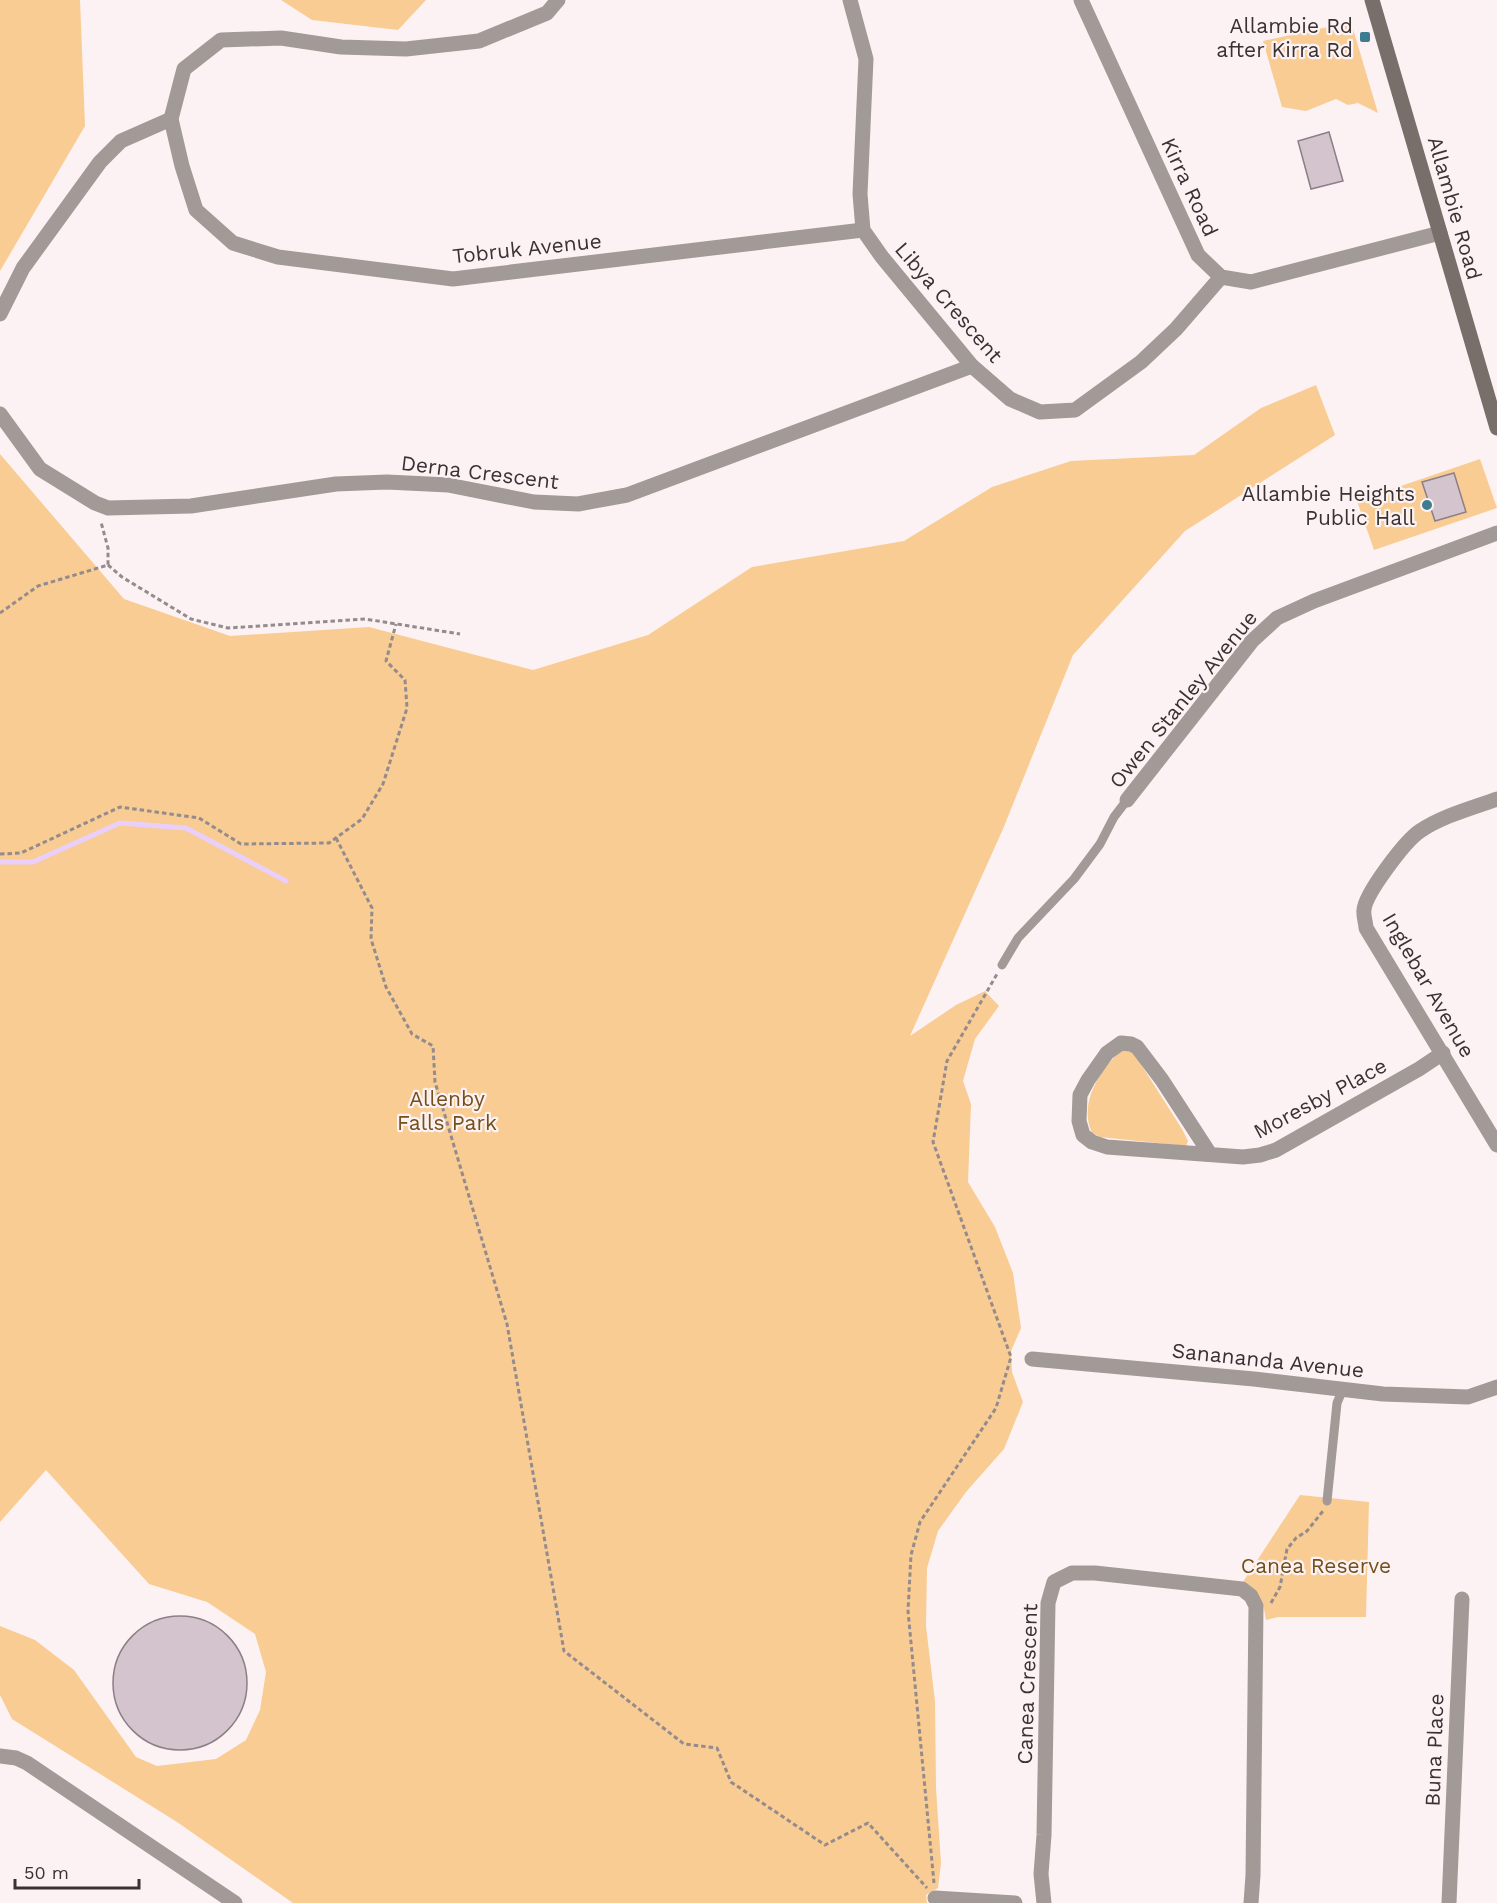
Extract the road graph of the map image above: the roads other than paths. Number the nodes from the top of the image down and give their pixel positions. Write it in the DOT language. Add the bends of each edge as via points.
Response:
graph roads {
  1 [pos="558,0"];
  2 [pos="850,0"];
  3 [pos="1081,0"];
  4 [pos="1372,0"];
  5 [pos="171,119"];
  6 [pos="863,230"];
  7 [pos="1440,233"];
  8 [pos="1221,277"];
  9 [pos="0,314"];
  10 [pos="972,366"];
  11 [pos="0,414"];
  12 [pos="1497,428"];
  13 [pos="1497,533"];
  14 [pos="1497,799"];
  15 [pos="1127,800"];
  16 [pos="1002,965"];
  17 [pos="1443,1053"];
  18 [pos="1497,1145"];
  19 [pos="1210,1155"];
  20 [pos="1032,1359"];
  21 [pos="1497,1388"];
  22 [pos="1343,1389"];
  23 [pos="1327,1501"];
  24 [pos="1462,1599"];
  25 [pos="0,1756"];
  26 [pos="935,1898"];
  27 [pos="235,1903"];
  28 [pos="1015,1903"];
  29 [pos="1044,1903"];
  30 [pos="1251,1903"];
  31 [pos="1449,1903"];
  1 -- 5 [label="street" via="547,13 479,41 406,49 341,47 281,38 221,40 184,69"];
  2 -- 6 [label="street" via="866,59 860,194"];
  3 -- 8 [label="street, Kirra Road" via="1198,255"];
  4 -- 7 [label="main road, Allambie Road"];
  5 -- 6 [label="street, Tobruk Avenue" via="196,210 233,243 278,258 453,279"];
  5 -- 9 [label="street" via="121,141 100,162 23,268"];
  6 -- 10 [label="street, Libya Crescent"];
  7 -- 8 [label="street" via="1251,282"];
  7 -- 12 [label="main road, Allambie Road"];
  8 -- 10 [label="street, Libya Crescent" via="1141,362 1075,410 1040,412 1010,399"];
  10 -- 11 [label="street, Derna Crescent" via="627,495 579,504 534,502 448,485 387,482 336,484 191,506 108,508 40,469"];
  13 -- 15 [label="street, Owen Stanley Avenue" via="1277,618 1252,641"];
  14 -- 17 [label="street, Inglebar Avenue" via="1419,831 1385,871 1364,909 1366,928"];
  15 -- 16 [label="lane, Owen Stanley Avenue" via="1074,879 1018,938"];
  17 -- 18 [label="street, Inglebar Avenue"];
  17 -- 19 [label="street, Moresby Place" via="1276,1150 1243,1157"];
  19 -- 19 [label="street, Moresby Place" via="1137,1047 1121,1043 1107,1053 1080,1095 1083,1135 1107,1147"];
  20 -- 22 [label="street, Sanananda Avenue"];
  21 -- 22 [label="street, Sanananda Avenue" via="1468,1397"];
  22 -- 23 [label="lane" via="1337,1403"];
  24 -- 31 [label="street, Buna Place"];
  25 -- 27 [label="street" via="27,1763"];
  26 -- 28 [label="street"];
  29 -- 30 [label="street, Canea Crescent" via="1041,1874 1046,1624 1054,1582 1072,1573 1242,1589 1251,1596 1256,1606"];
}
